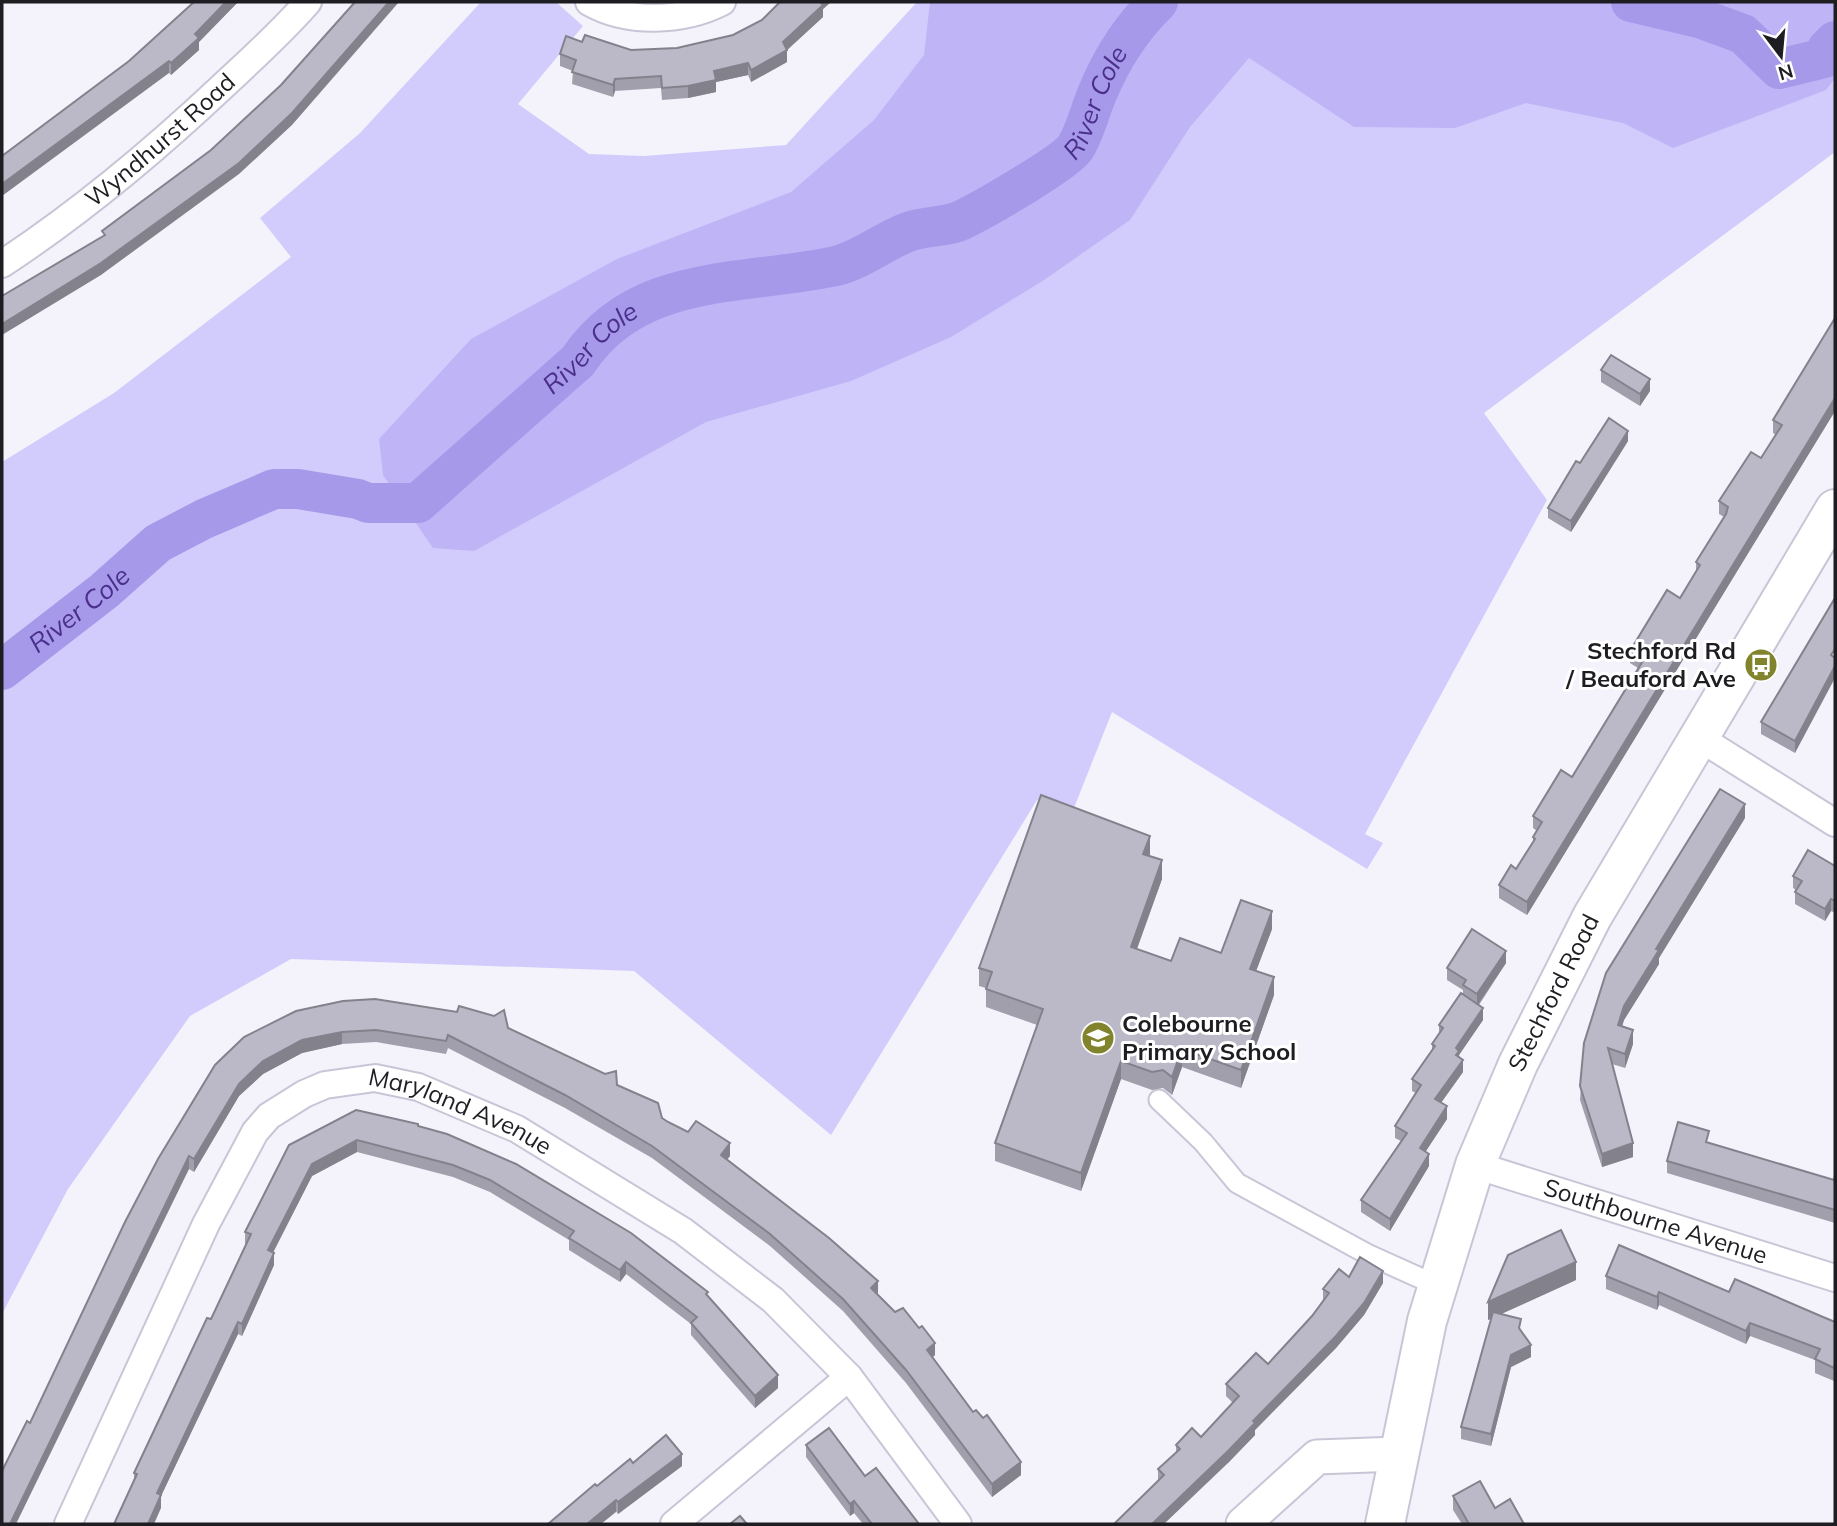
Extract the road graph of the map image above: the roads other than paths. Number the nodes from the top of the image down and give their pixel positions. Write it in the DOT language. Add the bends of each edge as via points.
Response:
graph roads {
  1 [pos="308,2"];
  2 [pos="589,2"];
  3 [pos="722,2"];
  4 [pos="2,264"];
  5 [pos="1835,509"];
  6 [pos="1698,737"];
  7 [pos="1835,823"];
  8 [pos="1159,1100"];
  9 [pos="1475,1165"];
  10 [pos="1835,1278"];
  11 [pos="1438,1286"];
  12 [pos="849,1377"];
  13 [pos="1398,1454"];
  14 [pos="68,1524"];
  15 [pos="674,1524"];
  16 [pos="958,1524"];
  17 [pos="1244,1524"];
  18 [pos="1385,1524"];
  1 -- 4 [label="street, Wyndhurst Road" via="176,130 54,230"];
  2 -- 3 [label="street" via="606,12 678,17"];
  5 -- 6 [label="main road, Stechford Road"];
  6 -- 7 [label="street"];
  6 -- 9 [label="main road, Stechford Road" via="1560,976"];
  8 -- 11 [label="street" via="1237,1183 1369,1255"];
  9 -- 10 [label="street, Southbourne Avenue"];
  9 -- 11 [label="main road, Stechford Road"];
  11 -- 13 [label="main road, Stechford Road"];
  12 -- 14 [label="street, Maryland Avenue" via="772,1300 683,1231 600,1177 517,1129 418,1087 375,1078 350,1079 325,1085 285,1105 255,1132 206,1224"];
  12 -- 15 [label="street"];
  12 -- 16 [label="street, Maryland Avenue"];
  13 -- 17 [label="street" via="1317,1457"];
  13 -- 18 [label="main road, Stechford Road"];
}
